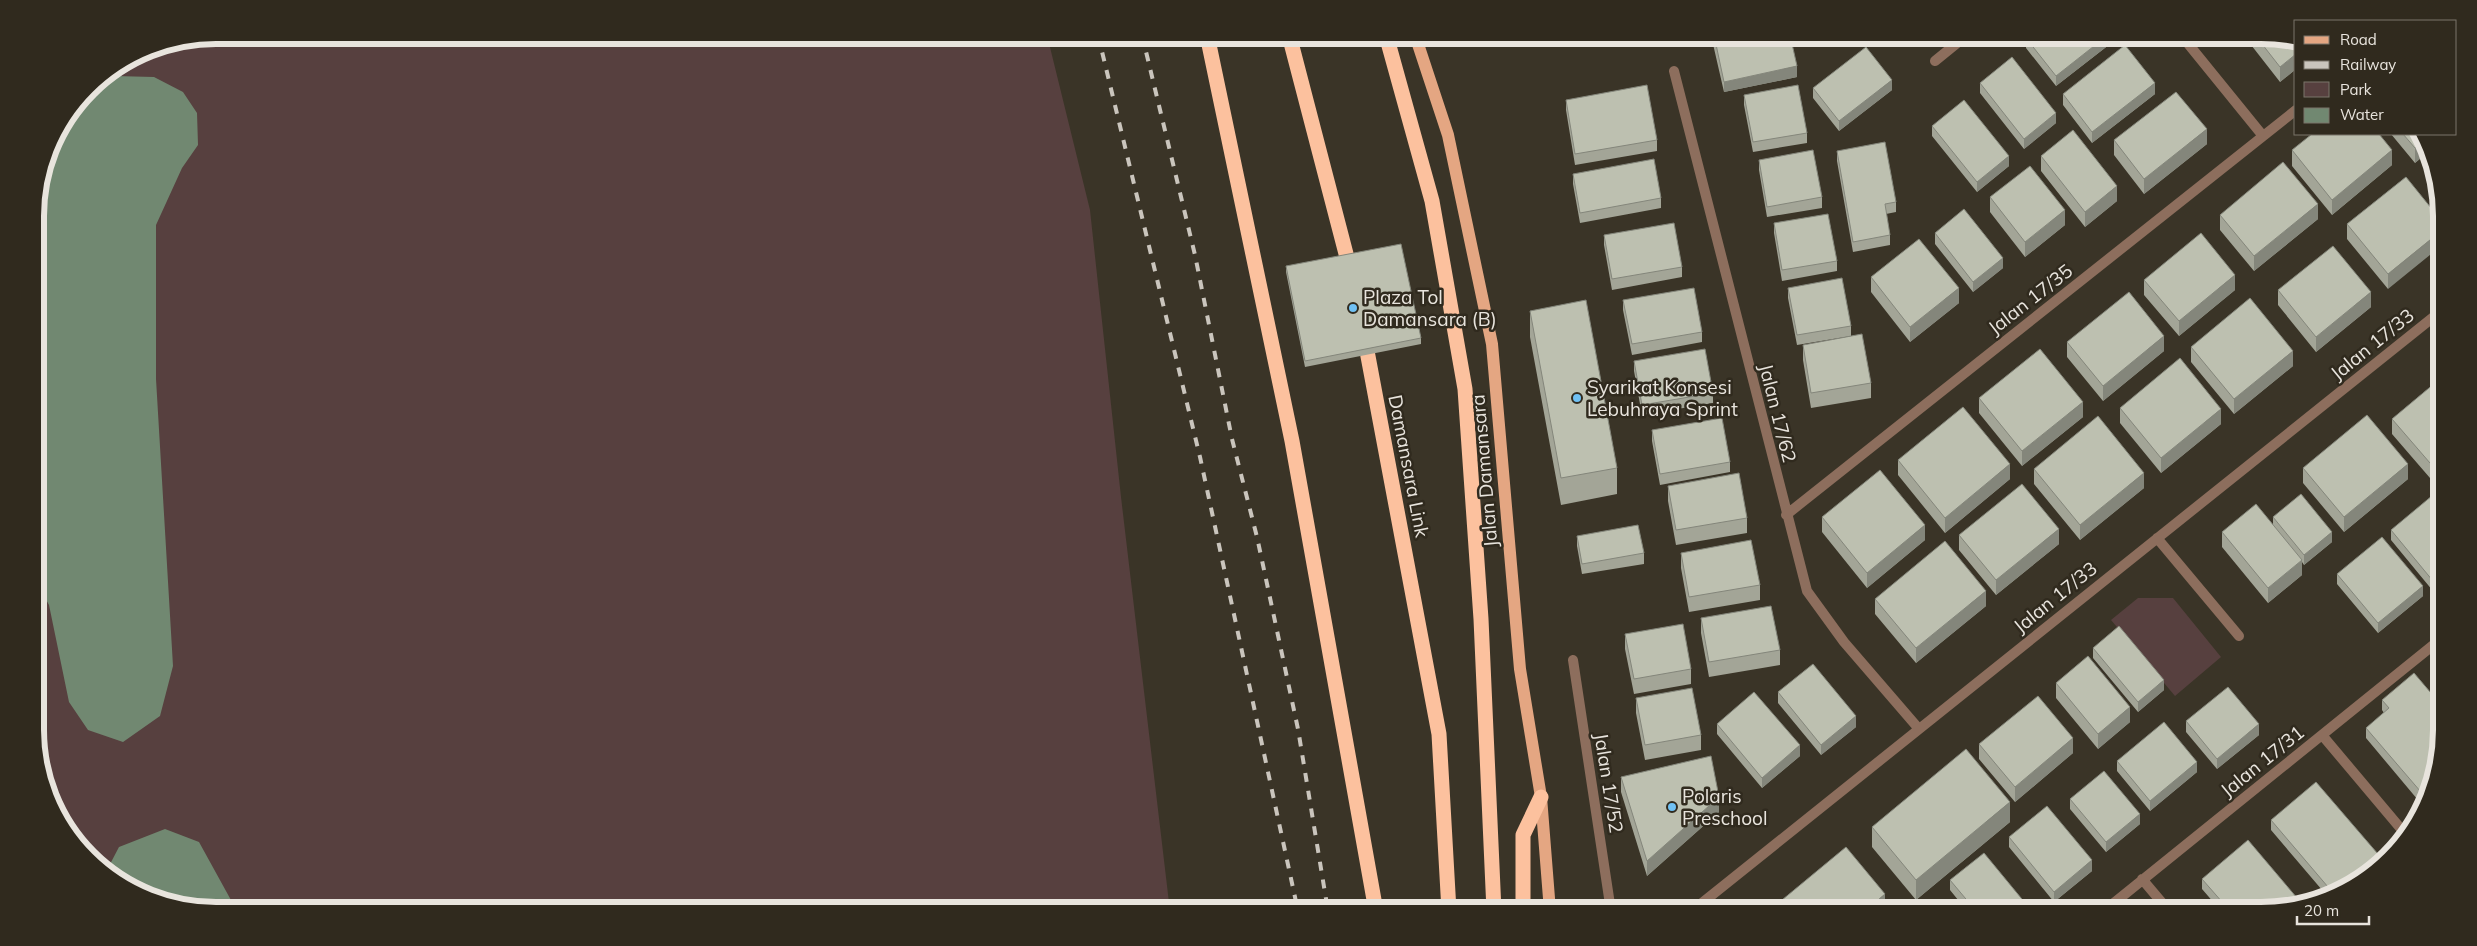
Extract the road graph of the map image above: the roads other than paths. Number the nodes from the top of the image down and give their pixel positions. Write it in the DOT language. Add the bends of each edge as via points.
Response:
graph roads {
  1 [pos="1209,44"];
  2 [pos="1291,44"];
  3 [pos="1388,44"];
  4 [pos="1418,44"];
  5 [pos="1956,44"];
  6 [pos="2188,44"];
  7 [pos="1935,61"];
  8 [pos="1674,71"];
  9 [pos="2294,112"];
  10 [pos="2263,136"];
  11 [pos="1355,288"];
  12 [pos="1361,316"];
  13 [pos="2433,317"];
  14 [pos="1786,515"];
  15 [pos="2157,538"];
  16 [pos="2239,636"];
  17 [pos="2433,645"];
  18 [pos="1572,660"];
  19 [pos="1919,729"];
  20 [pos="2322,735"];
  21 [pos="1541,797"];
  22 [pos="2401,829"];
  23 [pos="2142,879"];
  24 [pos="1374,902"];
  25 [pos="1448,902"];
  26 [pos="1494,902"];
  27 [pos="1523,902"];
  28 [pos="1549,902"];
  29 [pos="1610,902"];
  30 [pos="1703,902"];
  31 [pos="2115,902"];
  32 [pos="2161,902"];
  1 -- 24 [label="highway" via="1292,441"];
  2 -- 11 [label="highway"];
  3 -- 26 [label="highway" via="1432,201 1465,389 1481,619"];
  4 -- 21 [label="main road, Jalan Damansara" via="1448,136 1492,344 1520,669"];
  5 -- 7 [label="street"];
  6 -- 10 [label="street"];
  8 -- 14 [label="street, Jalan 17/62"];
  9 -- 10 [label="street, Jalan 17/35"];
  10 -- 14 [label="street, Jalan 17/35"];
  12 -- 25 [label="highway, Damansara Link" via="1439,734"];
  13 -- 15 [label="street, Jalan 17/33"];
  14 -- 19 [label="street, Jalan 17/62" via="1807,591 1844,642"];
  15 -- 16 [label="street"];
  15 -- 19 [label="street, Jalan 17/33"];
  17 -- 20 [label="street, Jalan 17/31"];
  18 -- 29 [label="street, Jalan 17/52"];
  19 -- 30 [label="street, Jalan 17/33"];
  20 -- 22 [label="street"];
  20 -- 23 [label="street, Jalan 17/31"];
  21 -- 27 [label="highway" via="1523,835"];
  21 -- 28 [label="main road, Jalan Damansara"];
  23 -- 31 [label="street, Jalan 17/31"];
  23 -- 32 [label="street"];
}
